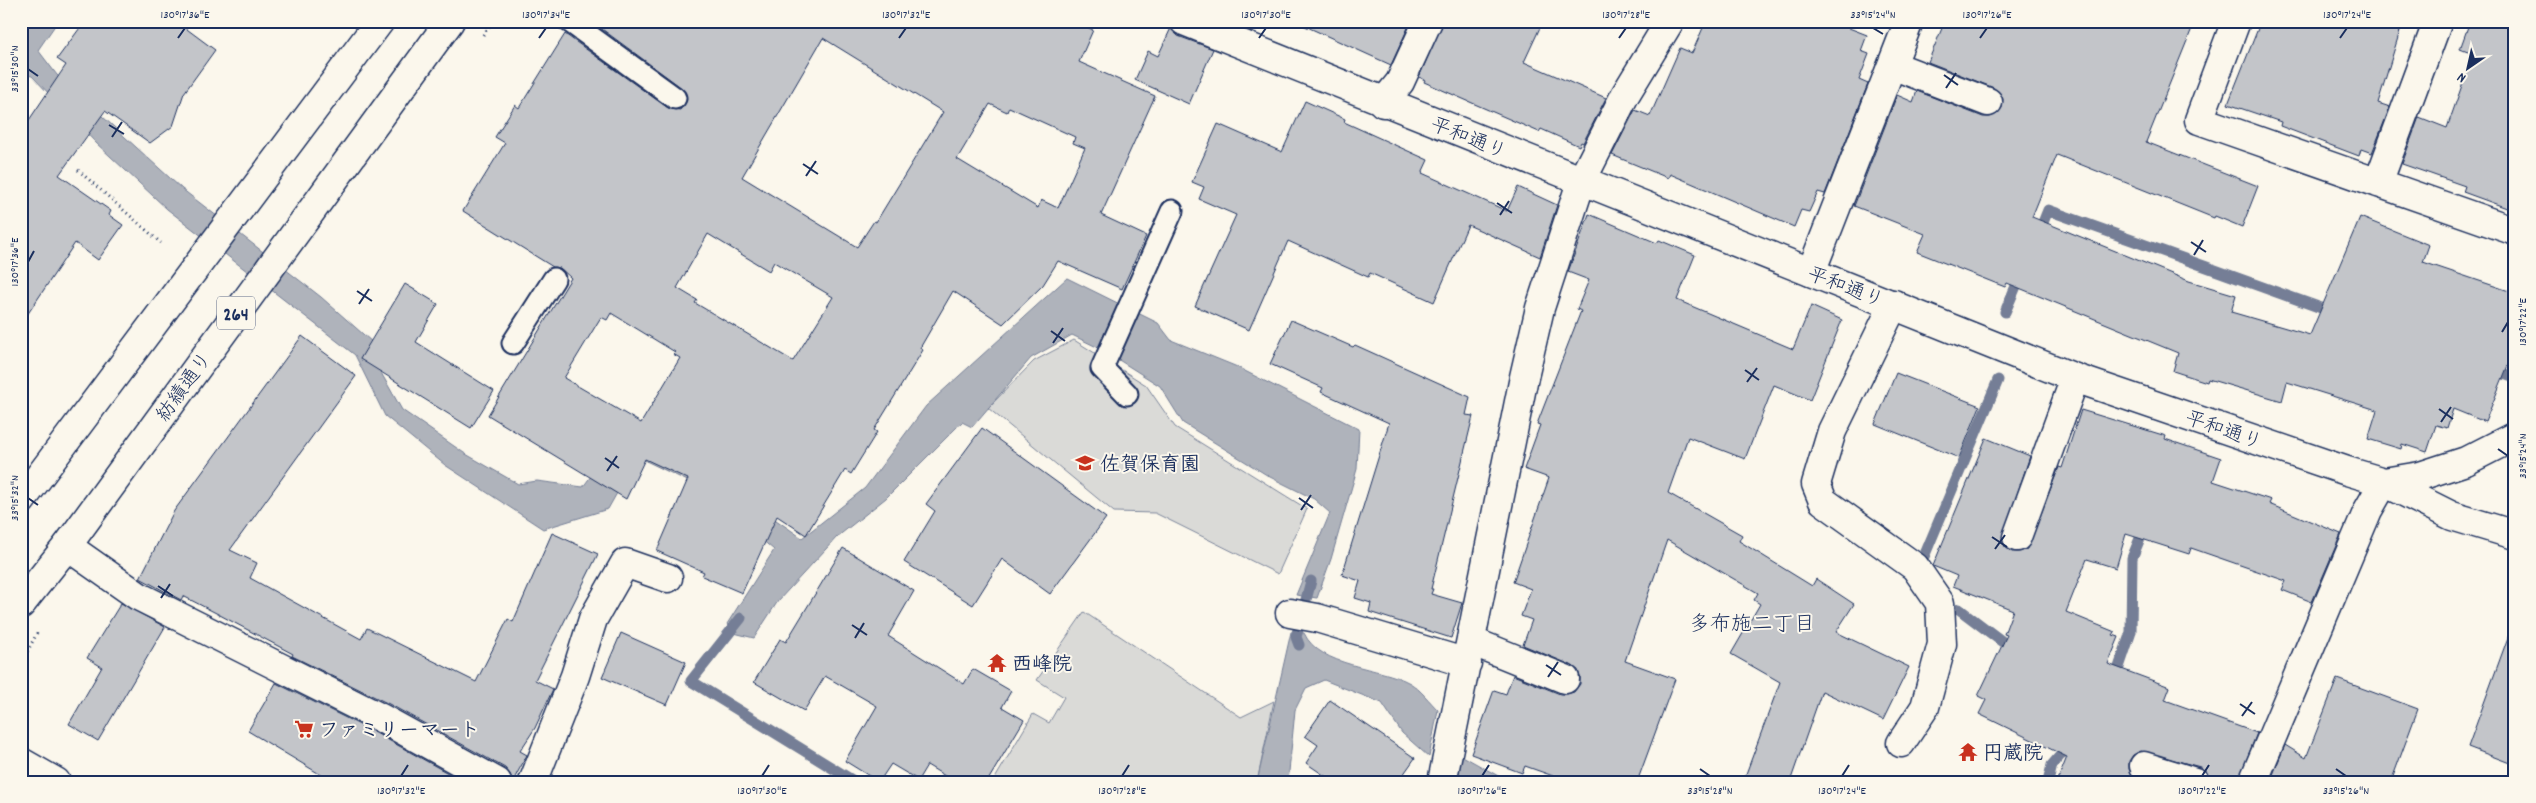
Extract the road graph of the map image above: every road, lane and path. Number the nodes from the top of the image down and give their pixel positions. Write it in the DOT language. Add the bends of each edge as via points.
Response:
graph roads {
  1 [pos="380,21"];
  2 [pos="450,21"];
  3 [pos="569,21"];
  4 [pos="1184,21"];
  5 [pos="1428,21"];
  6 [pos="1670,21"];
  7 [pos="1910,21"];
  8 [pos="2236,21"];
  9 [pos="2438,21"];
  10 [pos="1892,65"];
  11 [pos="675,98"];
  12 [pos="1988,102"];
  13 [pos="1383,103"];
  14 [pos="78,170"];
  15 [pos="1581,182"];
  16 [pos="2378,183"];
  17 [pos="1172,211"];
  18 [pos="2515,231"];
  19 [pos="161,242"];
  20 [pos="1811,272"];
  21 [pos="554,279"];
  22 [pos="1894,304"];
  23 [pos="513,343"];
  24 [pos="2075,378"];
  25 [pos="1128,394"];
  26 [pos="2515,436"];
  27 [pos="2384,482"];
  28 [pos="21,502"];
  29 [pos="2515,535"];
  30 [pos="2017,536"];
  31 [pos="67,546"];
  32 [pos="668,578"];
  33 [pos="21,604"];
  34 [pos="1290,613"];
  35 [pos="1469,652"];
  36 [pos="1565,679"];
  37 [pos="1901,742"];
  38 [pos="21,762"];
  39 [pos="2144,766"];
  40 [pos="56,782"];
  41 [pos="496,782"];
  42 [pos="533,782"];
  43 [pos="1442,782"];
  44 [pos="2195,782"];
  45 [pos="2253,782"];
  1 -- 28 [label="main road"];
  2 -- 31 [label="main road, 紡績通り / 264"];
  3 -- 11 [label="lane"];
  4 -- 13 [label="main road, 平和通り"];
  5 -- 13 [label="main road" via="1400,82"];
  6 -- 15 [label="main road" via="1625,95"];
  7 -- 10 [label="main road"];
  8 -- 16 [label="main road" via="2199,120"];
  9 -- 16 [label="main road"];
  10 -- 12 [label="main road"];
  10 -- 20 [label="main road"];
  13 -- 15 [label="main road, 平和通り"];
  14 -- 19 [label="path"];
  15 -- 20 [label="main road, 平和通り"];
  15 -- 35 [label="main road" via="1540,308"];
  16 -- 18 [label="main road"];
  17 -- 25 [label="lane" via="1102,368"];
  20 -- 22 [label="main road, 平和通り"];
  21 -- 23 [label="lane"];
  22 -- 24 [label="main road, 平和通り"];
  22 -- 37 [label="main road" via="1832,431 1816,484 1823,501 1915,567 1940,603 1942,644 1925,707"];
  24 -- 27 [label="main road, 平和通り"];
  24 -- 30 [label="main road"];
  26 -- 27 [label="main road, 平和通り" via="2466,461 2420,476"];
  27 -- 29 [label="main road" via="2452,516"];
  27 -- 45 [label="main road" via="2368,510"];
  31 -- 33 [label="main road, 紡績通り / 264"];
  31 -- 41 [label="main road" via="138,596 381,718"];
  32 -- 42 [label="main road" via="625,563 593,619"];
  34 -- 35 [label="main road"];
  35 -- 36 [label="main road"];
  35 -- 43 [label="main road"];
  38 -- 40 [label="main road"];
  39 -- 44 [label="main road"];
}
